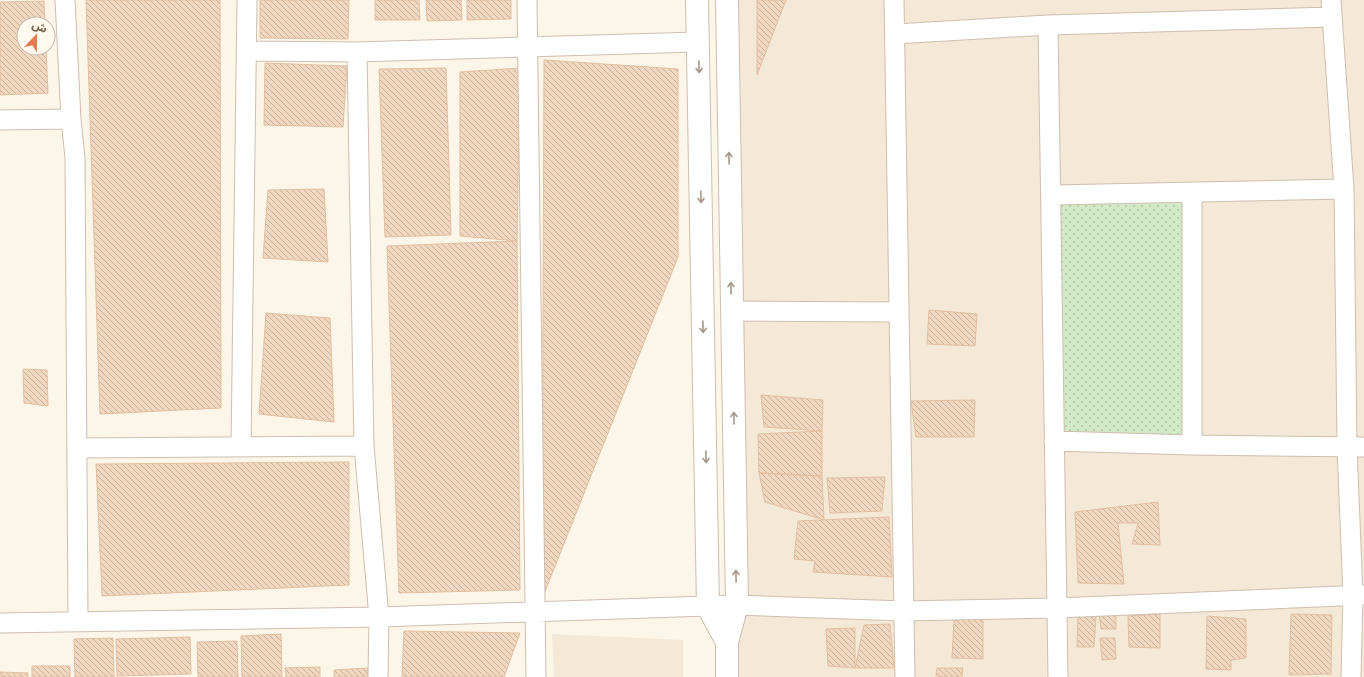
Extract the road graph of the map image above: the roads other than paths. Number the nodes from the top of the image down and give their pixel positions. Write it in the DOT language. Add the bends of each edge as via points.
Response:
graph roads {
  1 [pos="65,0"];
  2 [pos="246,0"];
  3 [pos="527,0"];
  4 [pos="697,0"];
  5 [pos="727,0"];
  6 [pos="894,0"];
  7 [pos="1331,8"];
  8 [pos="1048,24"];
  9 [pos="894,34"];
  10 [pos="698,42"];
  11 [pos="528,47"];
  12 [pos="247,51"];
  13 [pos="357,52"];
  14 [pos="71,119"];
  15 [pos="0,120"];
  16 [pos="1344,189"];
  17 [pos="1192,192"];
  18 [pos="1052,195"];
  19 [pos="732,311"];
  20 [pos="899,312"];
  21 [pos="1054,441"];
  22 [pos="1192,445"];
  23 [pos="364,446"];
  24 [pos="241,447"];
  25 [pos="1356,447"];
  26 [pos="78,448"];
  27 [pos="1358,595"];
  28 [pos="737,605"];
  29 [pos="708,607"];
  30 [pos="1057,608"];
  31 [pos="904,611"];
  32 [pos="534,612"];
  33 [pos="379,617"];
  34 [pos="78,622"];
  35 [pos="0,623"];
  36 [pos="726,642"];
  37 [pos="378,677"];
  38 [pos="536,677"];
  39 [pos="728,677"];
  40 [pos="905,677"];
  41 [pos="1058,677"];
  42 [pos="1351,677"];
  1 -- 14 [label="street"];
  2 -- 12 [label="street"];
  3 -- 11 [label="street"];
  4 -- 10 [label="street"];
  19 -- 5 [label="street, one-way"];
  6 -- 9 [label="street"];
  7 -- 8 [label="street"];
  7 -- 16 [label="street"];
  8 -- 9 [label="street"];
  8 -- 18 [label="street"];
  9 -- 20 [label="street"];
  10 -- 11 [label="street"];
  10 -- 29 [label="street, one-way"];
  11 -- 13 [label="street"];
  11 -- 32 [label="street"];
  12 -- 13 [label="street"];
  12 -- 24 [label="street"];
  13 -- 23 [label="street"];
  14 -- 15 [label="street"];
  14 -- 26 [label="street" via="75,158"];
  16 -- 17 [label="street"];
  16 -- 25 [label="street"];
  17 -- 18 [label="street"];
  17 -- 22 [label="street"];
  18 -- 21 [label="street"];
  19 -- 20 [label="street"];
  28 -- 19 [label="street, one-way"];
  20 -- 31 [label="street"];
  21 -- 22 [label="street"];
  21 -- 30 [label="street"];
  22 -- 25 [label="street"];
  23 -- 24 [label="street"];
  23 -- 33 [label="street"];
  24 -- 26 [label="street"];
  25 -- 27 [label="street"];
  26 -- 34 [label="street"];
  27 -- 30 [label="street"];
  27 -- 42 [label="street"];
  28 -- 29 [label="street"];
  28 -- 31 [label="street"];
  28 -- 36 [label="street"];
  29 -- 32 [label="street"];
  29 -- 36 [label="street"];
  30 -- 31 [label="street"];
  30 -- 41 [label="street"];
  31 -- 40 [label="street"];
  32 -- 33 [label="street"];
  32 -- 38 [label="street"];
  33 -- 34 [label="street"];
  33 -- 37 [label="street"];
  34 -- 35 [label="street"];
  36 -- 39 [label="street"];
}
